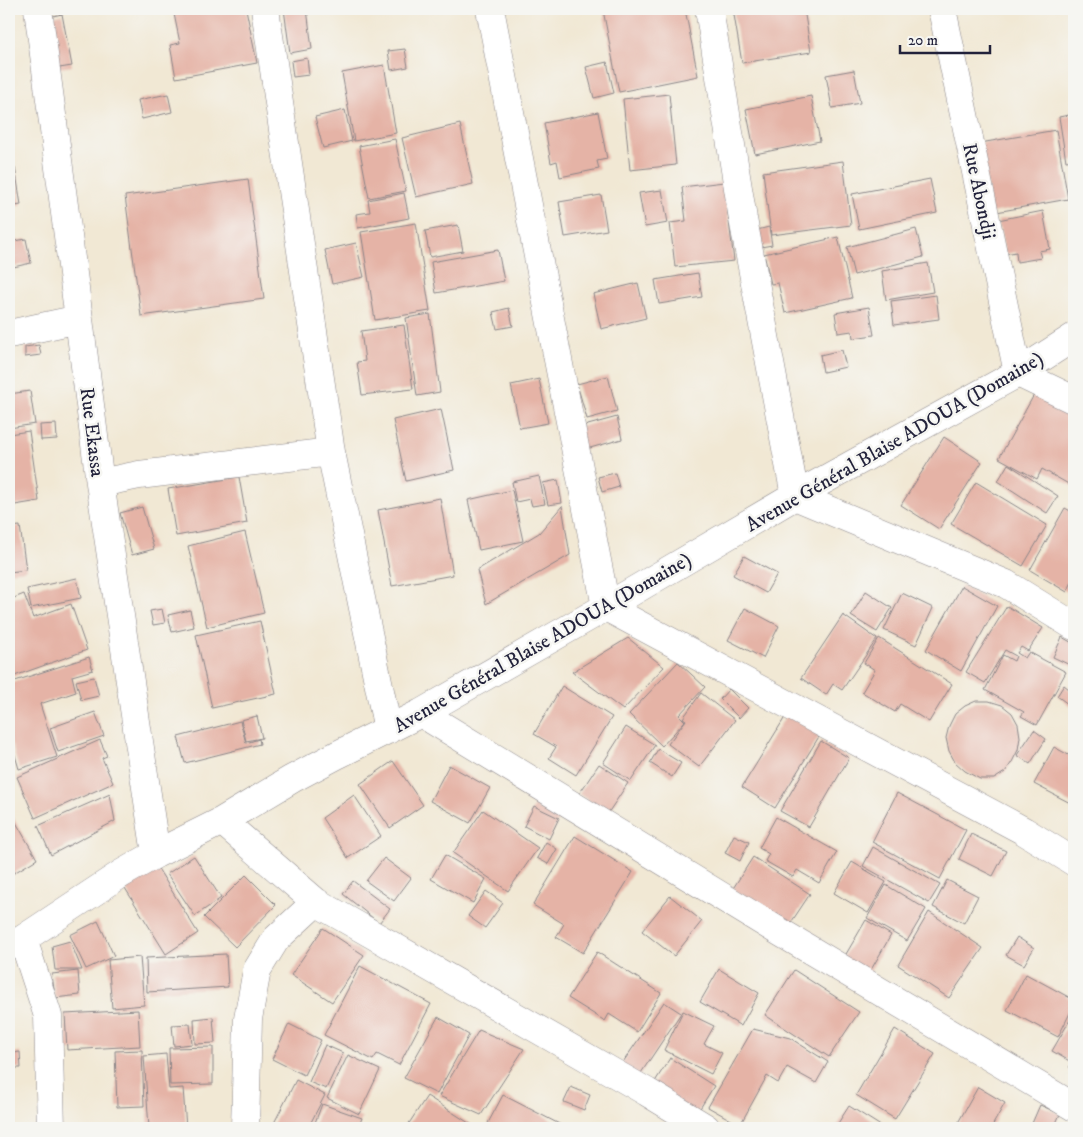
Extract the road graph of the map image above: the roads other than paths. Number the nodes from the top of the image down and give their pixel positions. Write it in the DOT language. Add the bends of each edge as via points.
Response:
graph roads {
  1 [pos="38,9"];
  2 [pos="265,9"];
  3 [pos="490,9"];
  4 [pos="709,9"];
  5 [pos="942,9"];
  6 [pos="79,319"];
  7 [pos="9,334"];
  8 [pos="1074,336"];
  9 [pos="1018,373"];
  10 [pos="1074,400"];
  11 [pos="331,452"];
  12 [pos="100,483"];
  13 [pos="795,496"];
  14 [pos="606,608"];
  15 [pos="1074,626"];
  16 [pos="421,713"];
  17 [pos="388,730"];
  18 [pos="222,822"];
  19 [pos="156,854"];
  20 [pos="1074,862"];
  21 [pos="316,902"];
  22 [pos="16,942"];
  23 [pos="1074,1107"];
  24 [pos="51,1128"];
  25 [pos="246,1128"];
  26 [pos="706,1128"];
  1 -- 6 [label="street, Rue Ekassa"];
  2 -- 11 [label="street"];
  3 -- 14 [label="street"];
  4 -- 13 [label="street" via="743,219"];
  5 -- 9 [label="street, Rue Abondji"];
  6 -- 7 [label="street"];
  6 -- 12 [label="street, Rue Ekassa"];
  8 -- 9 [label="street, Avenue Général Blaise ADOUA (Domaine)"];
  9 -- 10 [label="street"];
  9 -- 13 [label="street, Avenue Général Blaise ADOUA (Domaine)"];
  11 -- 12 [label="street" via="139,475"];
  11 -- 17 [label="street"];
  12 -- 19 [label="street, Rue Ekassa"];
  13 -- 14 [label="street, Avenue Général Blaise ADOUA (Domaine)"];
  13 -- 15 [label="street" via="1006,584"];
  14 -- 16 [label="street, Avenue Général Blaise ADOUA (Domaine)"];
  14 -- 20 [label="street" via="1024,831"];
  16 -- 17 [label="street, Avenue Général Blaise ADOUA (Domaine)"];
  16 -- 23 [label="street"];
  17 -- 18 [label="street, Avenue Général Blaise ADOUA (Domaine)" via="292,778"];
  18 -- 19 [label="street, Avenue Général Blaise ADOUA (Domaine)"];
  18 -- 21 [label="street"];
  19 -- 22 [label="street, Avenue Général Blaise ADOUA (Domaine)"];
  21 -- 25 [label="street" via="276,939 257,970 248,1019"];
  21 -- 26 [label="street"];
  22 -- 24 [label="street" via="48,1016"];
}
